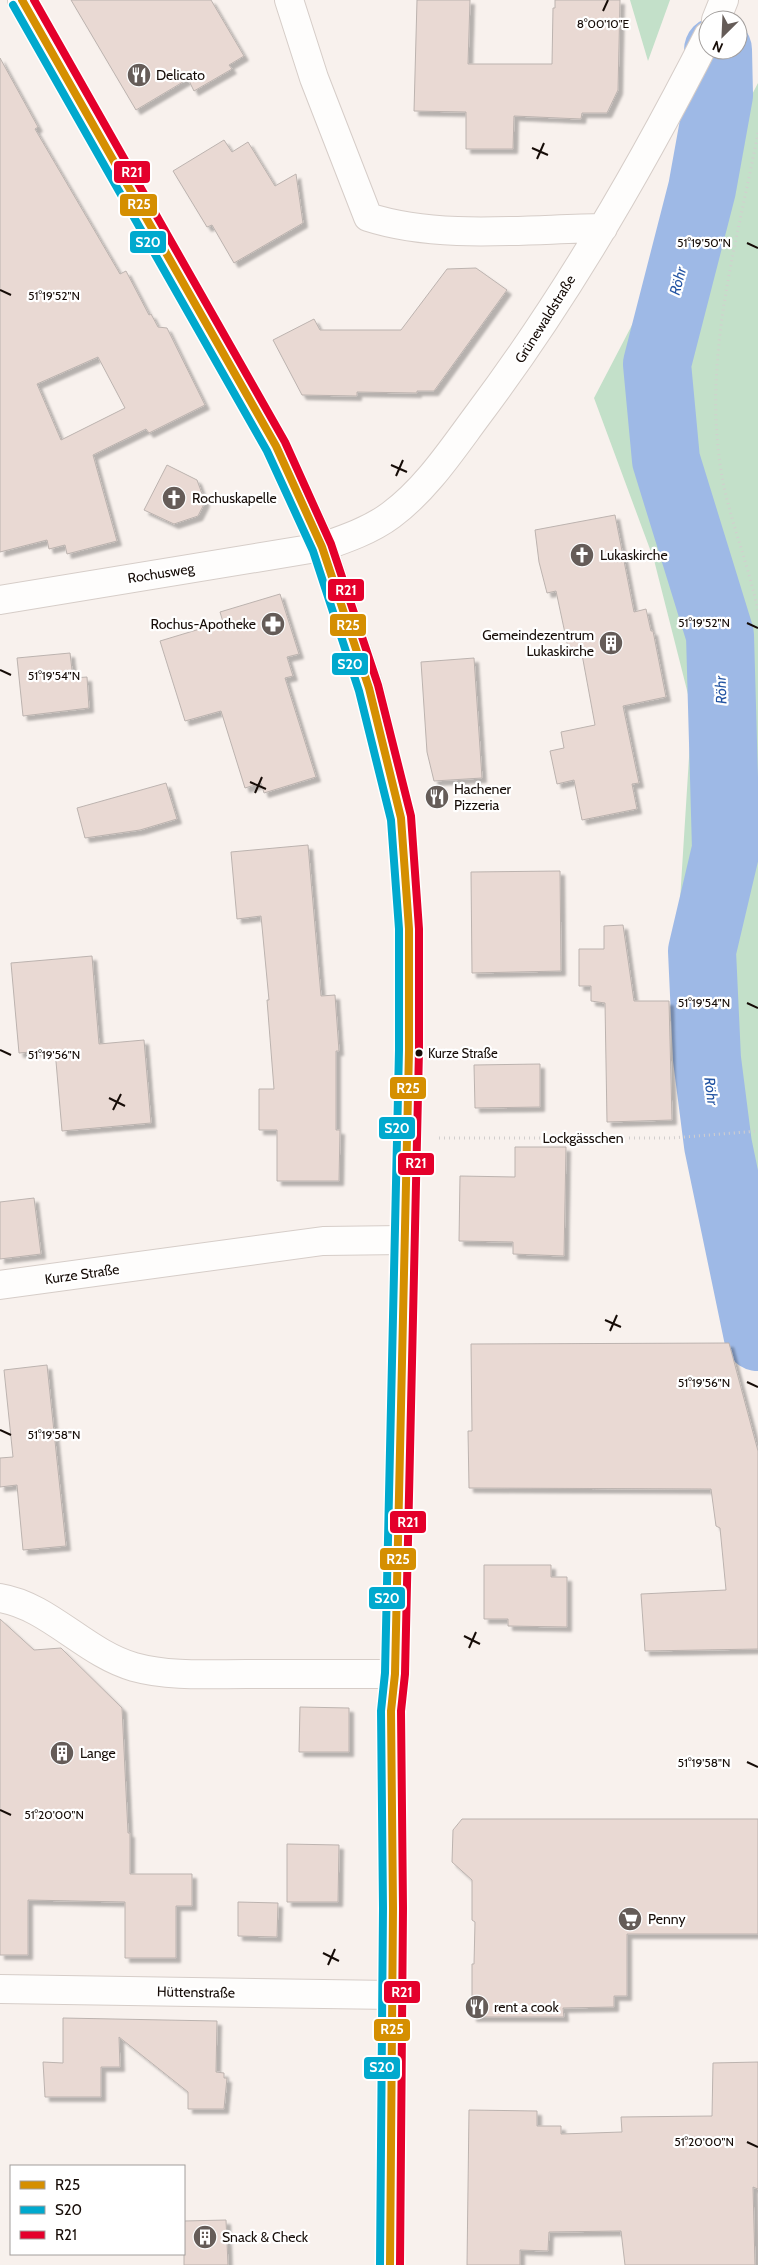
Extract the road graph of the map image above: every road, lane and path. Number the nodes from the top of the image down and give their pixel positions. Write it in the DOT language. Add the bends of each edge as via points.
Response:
graph roads {
  1 [pos="22,0"];
  2 [pos="290,0"];
  3 [pos="698,56"];
  4 [pos="758,133"];
  5 [pos="608,218"];
  6 [pos="322,547"];
  7 [pos="0,600"];
  8 [pos="758,611"];
  9 [pos="758,1131"];
  10 [pos="407,1138"];
  11 [pos="404,1240"];
  12 [pos="0,1285"];
  13 [pos="0,1598"];
  14 [pos="395,1674"];
  15 [pos="0,1990"];
  16 [pos="392,1995"];
  17 [pos="390,2265"];
  1 -- 6 [label="main road" via="276,446"];
  2 -- 5 [label="main road" via="314,78 368,217 390,224 463,231"];
  3 -- 5 [label="main road, Grünewaldstraße"];
  4 -- 8 [label="path" via="727,282 716,360 715,412 726,502"];
  5 -- 6 [label="main road, Grünewaldstraße" via="514,368 432,476 390,516 351,537"];
  6 -- 7 [label="main road, Rochusweg"];
  6 -- 10 [label="main road" via="369,688 401,818 409,929"];
  9 -- 10 [label="path, Lockgässchen" via="672,1138"];
  10 -- 11 [label="main road"];
  11 -- 12 [label="main road, Kurze Straße" via="322,1241"];
  11 -- 14 [label="main road"];
  13 -- 14 [label="main road" via="31,1609 107,1656 158,1671 194,1674"];
  14 -- 16 [label="main road" via="391,1711"];
  15 -- 16 [label="main road, Hüttenstraße"];
  16 -- 17 [label="main road"];
}
